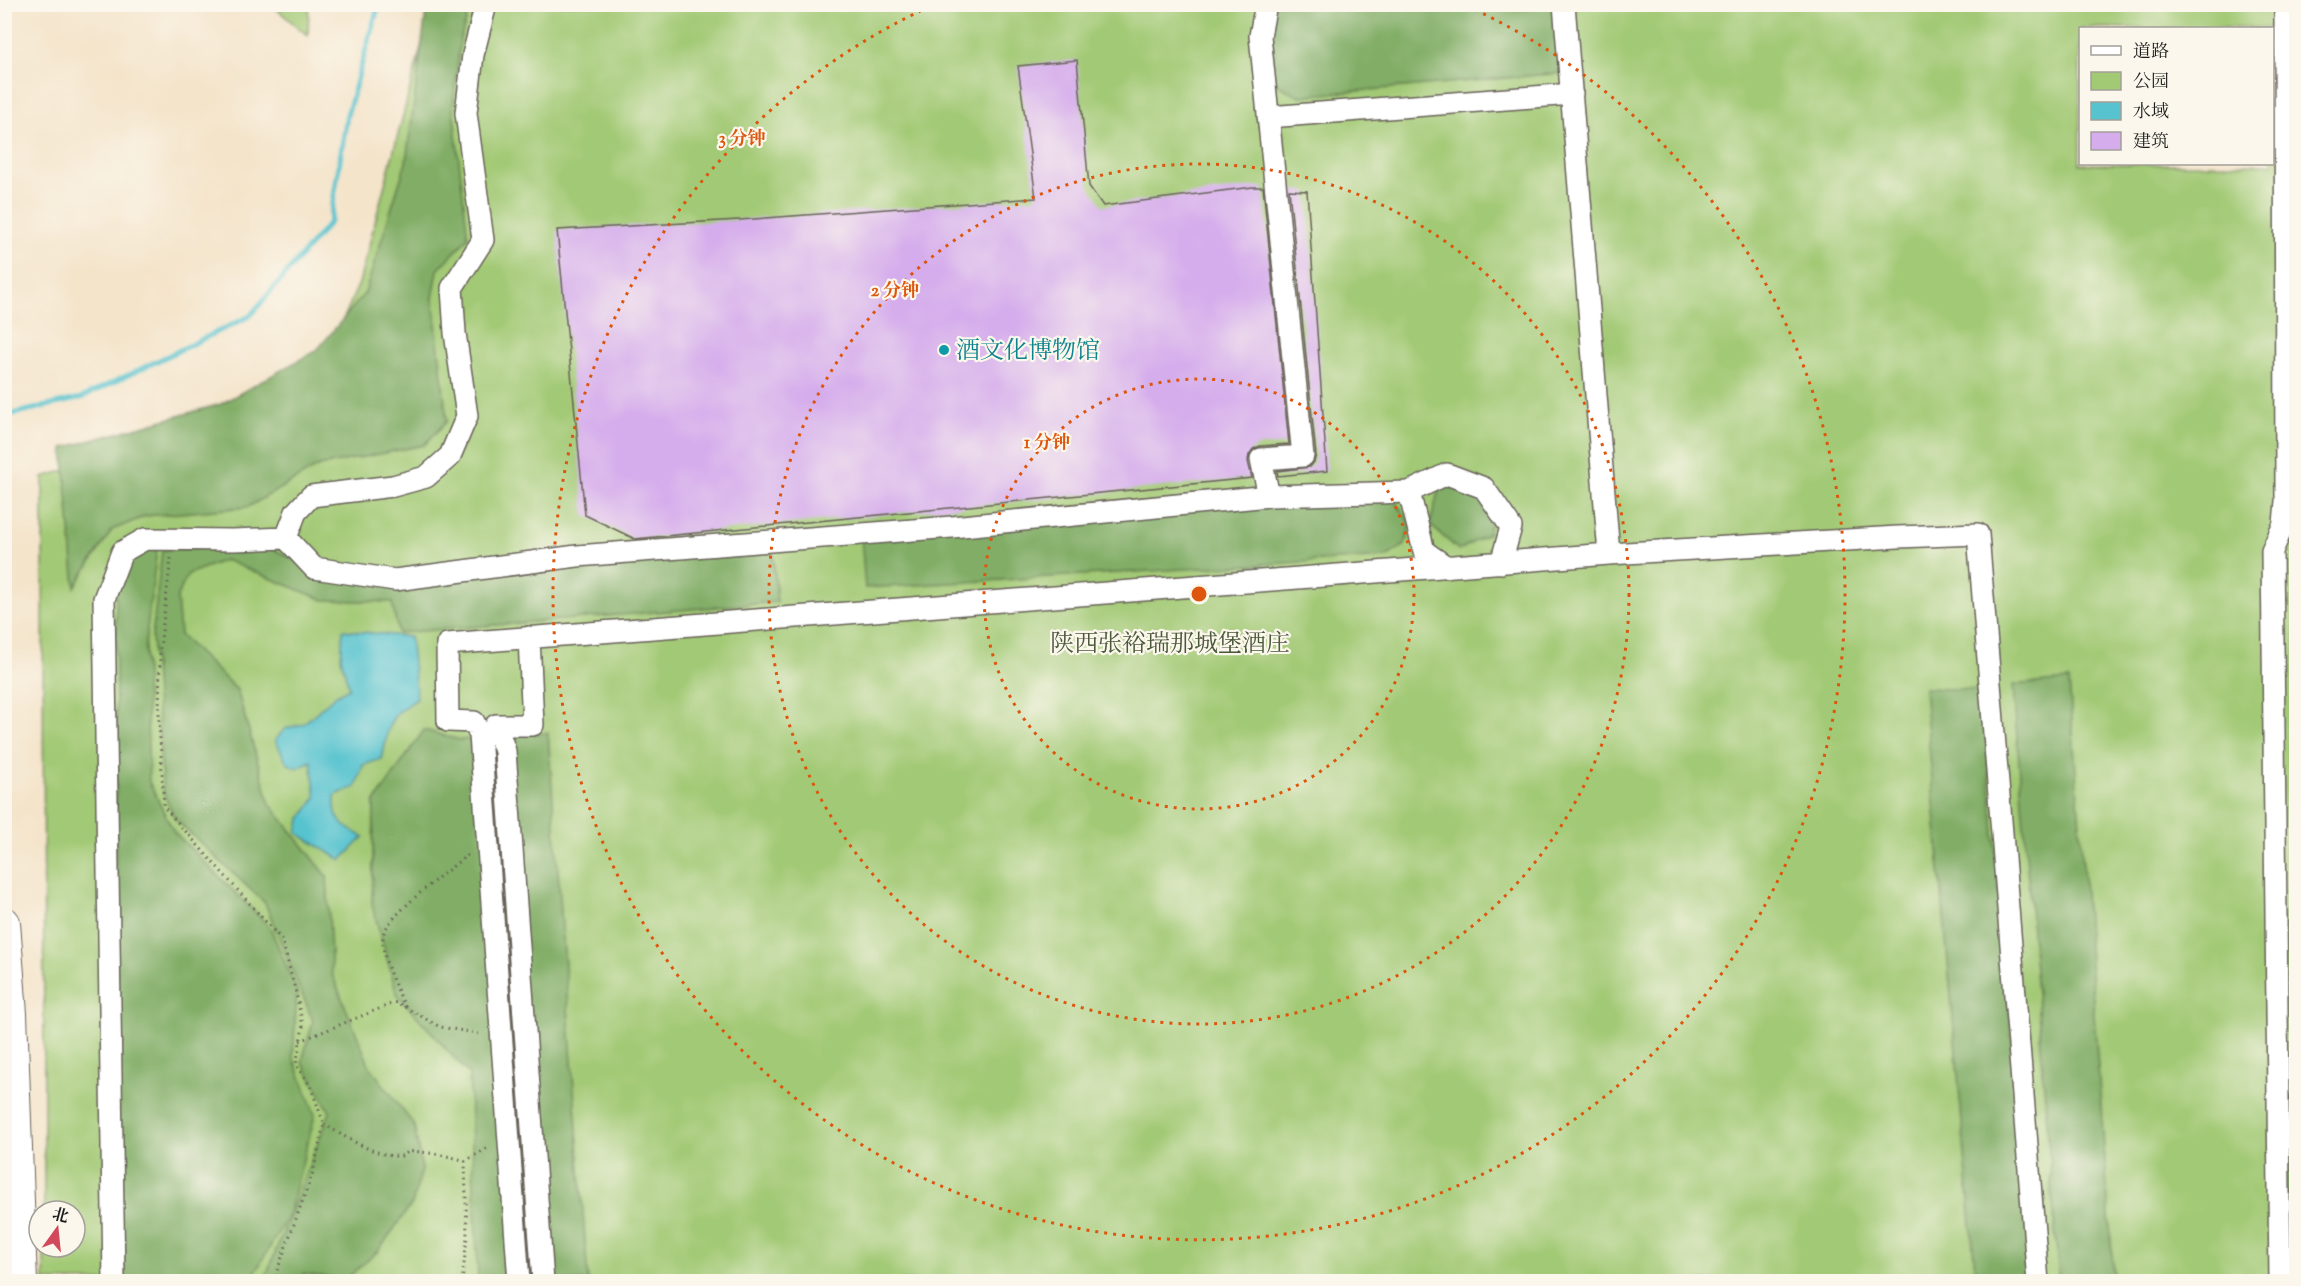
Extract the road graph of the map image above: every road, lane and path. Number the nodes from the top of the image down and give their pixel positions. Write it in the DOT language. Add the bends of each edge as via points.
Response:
graph roads {
  1 [pos="486,4"];
  2 [pos="1266,4"];
  3 [pos="1564,4"];
  4 [pos="2285,4"];
  5 [pos="1572,94"];
  6 [pos="1268,117"];
  7 [pos="1409,492"];
  8 [pos="1269,496"];
  9 [pos="286,538"];
  10 [pos="173,540"];
  11 [pos="1609,554"];
  12 [pos="1501,563"];
  13 [pos="1447,567"];
  14 [pos="529,637"];
  15 [pos="488,839"];
  16 [pos="4,924"];
  17 [pos="405,1007"];
  18 [pos="502,1036"];
  19 [pos="300,1041"];
  20 [pos="324,1124"];
  21 [pos="509,1136"];
  22 [pos="465,1161"];
  23 [pos="21,1281"];
  24 [pos="114,1281"];
  25 [pos="273,1281"];
  26 [pos="462,1281"];
  27 [pos="519,1281"];
  28 [pos="543,1281"];
  29 [pos="2038,1281"];
  30 [pos="2280,1281"];
  1 -- 9 [label="lane" via="473,55 466,113 483,240 452,288 466,416 450,456 426,477 393,486 311,496 296,512"];
  2 -- 6 [label="lane" via="1260,36"];
  3 -- 5 [label="lane"];
  4 -- 30 [label="lane" via="2286,501 2284,524 2272,551"];
  5 -- 6 [label="lane"];
  5 -- 11 [label="lane"];
  6 -- 8 [label="lane" via="1303,456 1261,459"];
  7 -- 8 [label="lane"];
  7 -- 12 [label="lane" via="1447,474 1484,488 1511,527"];
  7 -- 13 [label="lane" via="1424,551"];
  8 -- 9 [label="lane" via="577,556 395,580 314,568"];
  9 -- 10 [label="lane"];
  10 -- 19 [label="path" via="160,648 164,807 282,940 303,1026"];
  10 -- 24 [label="lane" via="144,539 122,552 104,599"];
  11 -- 12 [label="lane"];
  11 -- 29 [label="lane" via="1978,534"];
  12 -- 13 [label="lane"];
  13 -- 14 [label="lane"];
  14 -- 15 [label="lane" via="447,644 448,721 474,722 480,735"];
  14 -- 28 [label="lane" via="533,725 496,725 505,751"];
  15 -- 17 [label="path" via="393,917 383,934 384,958"];
  15 -- 18 [label="lane"];
  16 -- 23 [label="highway"];
  17 -- 18 [label="path" via="440,1027"];
  17 -- 19 [label="path" via="396,1002"];
  18 -- 21 [label="lane"];
  19 -- 20 [label="path" via="296,1065 310,1085"];
  20 -- 22 [label="path" via="384,1154 402,1156 410,1152"];
  20 -- 25 [label="path" via="313,1172"];
  21 -- 22 [label="path"];
  21 -- 27 [label="lane"];
  22 -- 26 [label="path" via="467,1237"];
}
